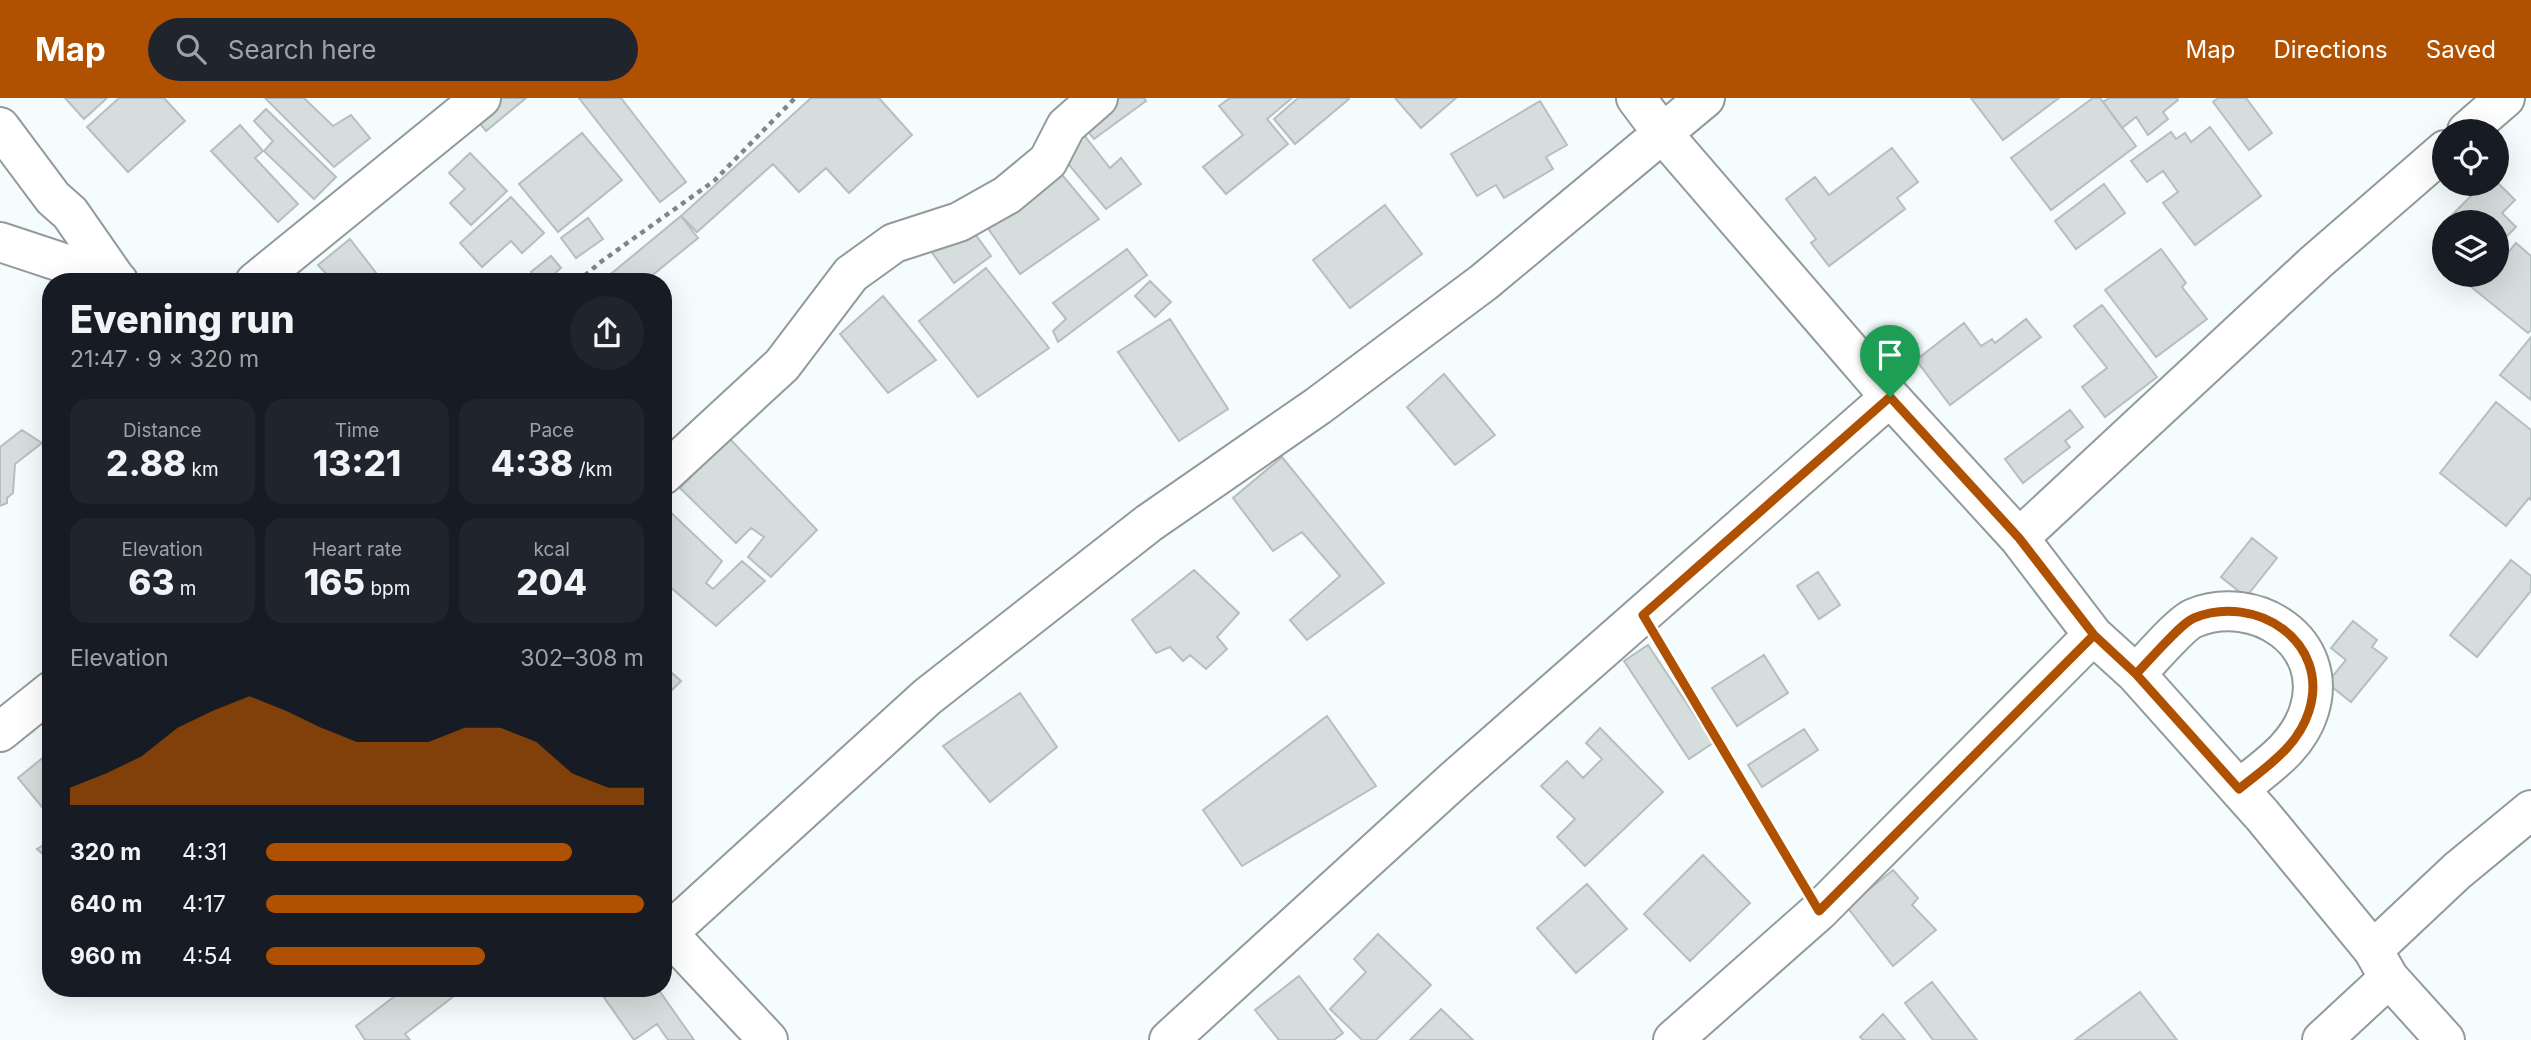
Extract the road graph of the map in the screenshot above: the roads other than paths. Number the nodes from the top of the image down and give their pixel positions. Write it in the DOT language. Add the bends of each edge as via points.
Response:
graph roads {
  1 [pos="481,98"];
  2 [pos="1098,98"];
  3 [pos="1636,98"];
  4 [pos="1705,98"];
  5 [pos="2505,98"];
  6 [pos="2481,119"];
  7 [pos="0,127"];
  8 [pos="1663,134"];
  9 [pos="2432,161"];
  10 [pos="0,242"];
  11 [pos="94,273"];
  12 [pos="112,273"];
  13 [pos="266,273"];
  14 [pos="1890,397"];
  15 [pos="672,467"];
  16 [pos="2019,538"];
  17 [pos="2094,635"];
  18 [pos="2136,674"];
  19 [pos="42,698"];
  20 [pos="0,732"];
  21 [pos="2239,789"];
  22 [pos="2531,810"];
  23 [pos="672,925"];
  24 [pos="672,938"];
  25 [pos="2381,964"];
  26 [pos="768,1040"];
  27 [pos="1169,1040"];
  28 [pos="1673,1040"];
  29 [pos="2322,1040"];
  30 [pos="2445,1040"];
  1 -- 13 [label="street"];
  2 -- 15 [label="street" via="1066,126 1048,161 1007,195 959,222 894,243 851,274 782,365"];
  3 -- 8 [label="street"];
  4 -- 8 [label="street"];
  5 -- 6 [label="street"];
  7 -- 12 [label="street"];
  8 -- 14 [label="street"];
  8 -- 23 [label="street" via="1484,282 1318,407 1149,523 927,697"];
  9 -- 16 [label="street" via="2316,262"];
  10 -- 11 [label="street"];
  14 -- 16 [label="street"];
  14 -- 27 [label="street" via="1454,780"];
  16 -- 17 [label="street"];
  17 -- 18 [label="street"];
  17 -- 28 [label="street" via="1819,911"];
  18 -- 21 [label="street"];
  18 -- 21 [label="street" via="2191,619 2225,610 2271,622 2299,642 2315,683 2309,712 2291,747"];
  19 -- 20 [label="street"];
  21 -- 25 [label="street"];
  22 -- 25 [label="street" via="2457,871"];
  24 -- 26 [label="street"];
  25 -- 29 [label="street"];
  25 -- 30 [label="street"];
}
